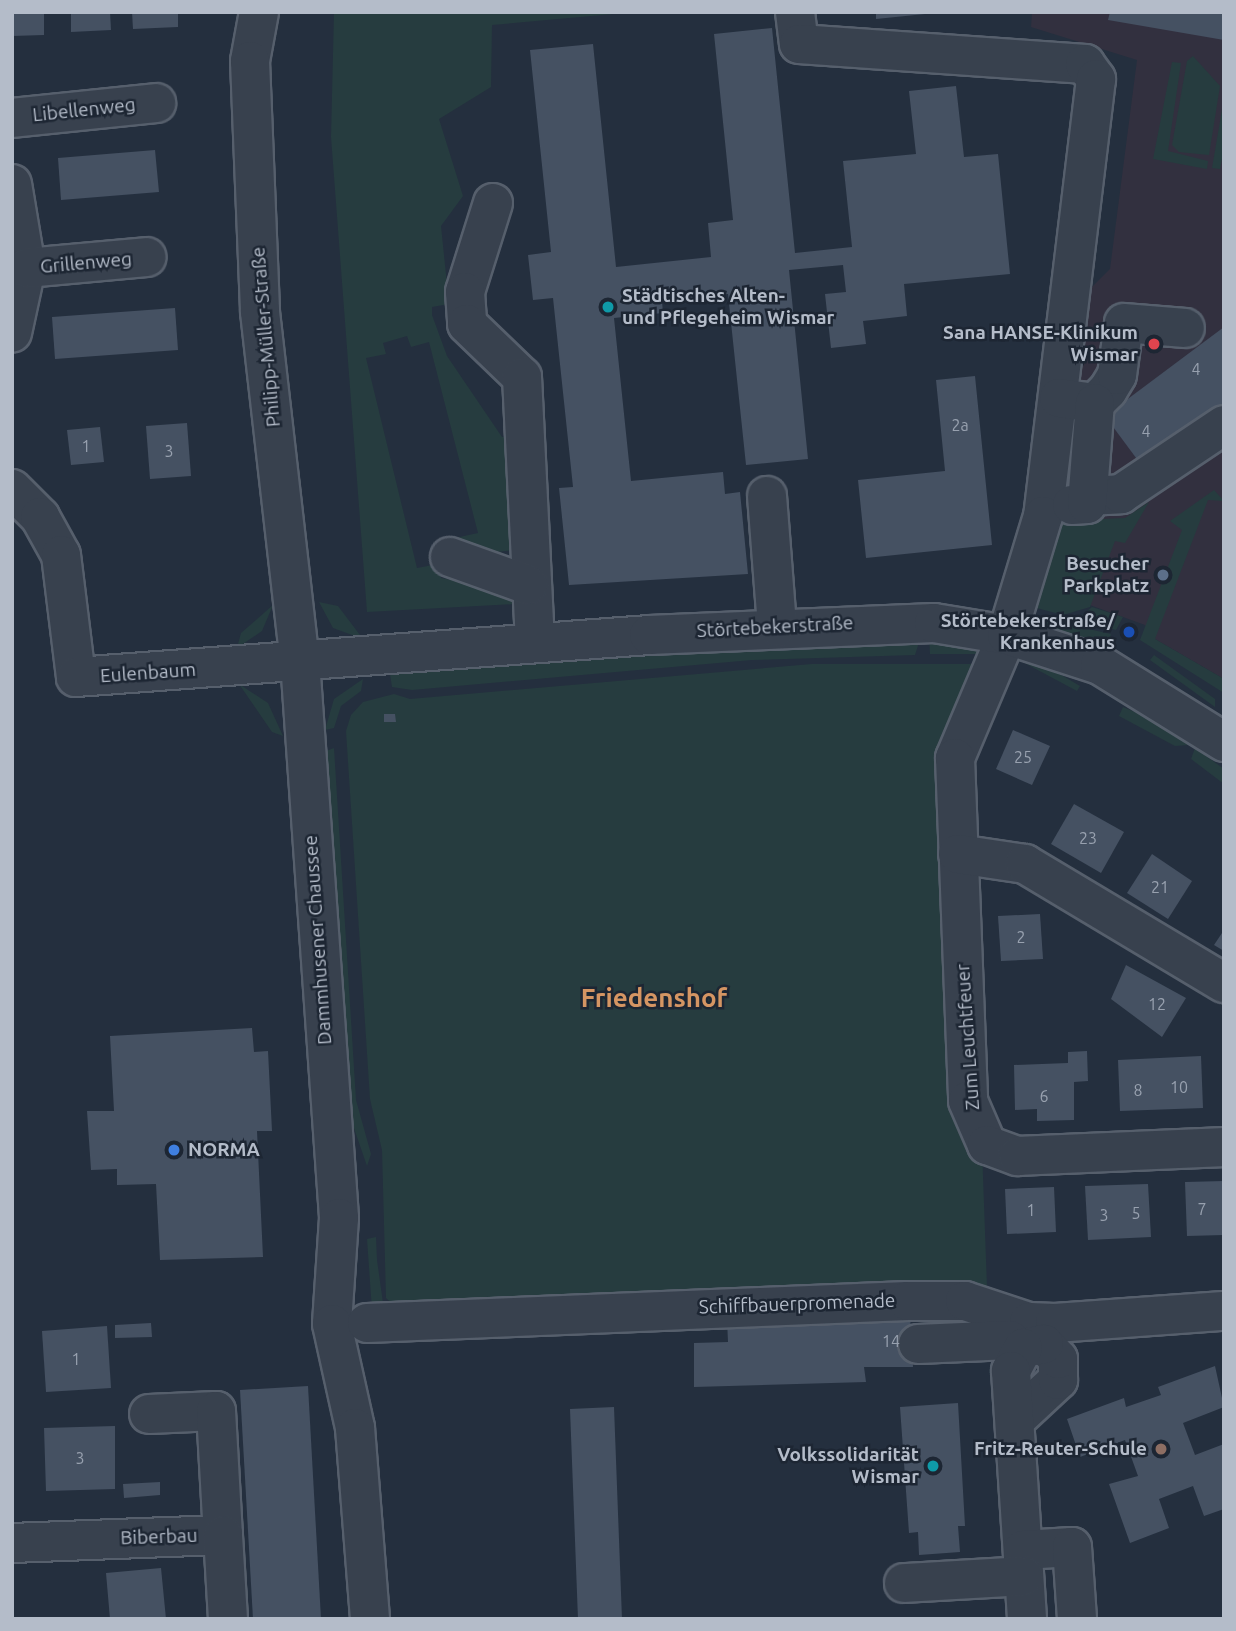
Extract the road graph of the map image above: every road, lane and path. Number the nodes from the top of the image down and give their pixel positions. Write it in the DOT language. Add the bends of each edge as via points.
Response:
graph roads {
  1 [pos="259,12"];
  2 [pos="795,12"];
  3 [pos="156,103"];
  4 [pos="12,118"];
  5 [pos="12,184"];
  6 [pos="494,203"];
  7 [pos="146,257"];
  8 [pos="26,268"];
  9 [pos="1185,328"];
  10 [pos="13,330"];
  11 [pos="1077,400"];
  12 [pos="1224,425"];
  13 [pos="12,489"];
  14 [pos="767,496"];
  15 [pos="1088,496"];
  16 [pos="1045,506"];
  17 [pos="450,557"];
  18 [pos="528,585"];
  19 [pos="777,627"];
  20 [pos="1007,635"];
  21 [pos="535,642"];
  22 [pos="300,661"];
  23 [pos="1224,743"];
  24 [pos="958,854"];
  25 [pos="1224,983"];
  26 [pos="1224,1147"];
  27 [pos="339,1218"];
  28 [pos="1224,1311"];
  29 [pos="367,1323"];
  30 [pos="1010,1340"];
  31 [pos="918,1344"];
  32 [pos="149,1414"];
  33 [pos="355,1428"];
  34 [pos="13,1533"];
  35 [pos="223,1535"];
  36 [pos="1023,1563"];
  37 [pos="904,1583"];
  38 [pos="228,1619"];
  39 [pos="369,1619"];
  40 [pos="1027,1619"];
  41 [pos="1077,1619"];
  1 -- 22 [label="street, Philipp-Müller-Straße" via="250,61 260,312"];
  2 -- 11 [label="street" via="799,44 1085,64 1096,79"];
  3 -- 4 [label="street, Libellenweg"];
  5 -- 8 [label="street"];
  6 -- 18 [label="street" via="465,292 467,324 522,377"];
  7 -- 8 [label="street, Grillenweg"];
  8 -- 10 [label="street"];
  9 -- 11 [label="street" via="1124,323 1117,375"];
  11 -- 15 [label="street"];
  11 -- 16 [label="street, Zum Leuchtfeuer"];
  12 -- 15 [label="street" via="1121,494"];
  13 -- 22 [label="street, Eulenbaum" via="40,517 61,555 76,677"];
  14 -- 19 [label="street"];
  15 -- 16 [label="street" via="1087,504"];
  16 -- 20 [label="street, Zum Leuchtfeuer"];
  17 -- 18 [label="street"];
  18 -- 21 [label="street"];
  19 -- 20 [label="street, Störtebekerstraße" via="934,623"];
  19 -- 21 [label="street, Störtebekerstraße"];
  20 -- 23 [label="street, Störtebekerstraße" via="1111,670"];
  20 -- 24 [label="street, Zum Leuchtfeuer" via="955,758"];
  21 -- 22 [label="street, Störtebekerstraße"];
  22 -- 27 [label="street, Dammhusener Chaussee"];
  24 -- 25 [label="street" via="1025,864"];
  24 -- 26 [label="street, Zum Leuchtfeuer" via="968,1101 987,1145 1018,1156"];
  27 -- 29 [label="street, Dammhusener Chaussee"];
  27 -- 33 [label="street, Dammhusener Chaussee" via="332,1324"];
  28 -- 30 [label="street, Schiffbauerpromenade" via="1055,1323"];
  29 -- 30 [label="street, Schiffbauerpromenade" via="965,1301"];
  29 -- 33 [label="street, Dammhusener Chaussee"];
  30 -- 31 [label="street"];
  30 -- 36 [label="street" via="1023,1348 1044,1344 1054,1350 1060,1371 1053,1388 1028,1402 1015,1420"];
  32 -- 35 [label="street" via="216,1411"];
  33 -- 39 [label="street, Dammhusener Chaussee"];
  34 -- 35 [label="street, Biberbau"];
  35 -- 38 [label="street, Biberbau"];
  36 -- 37 [label="street"];
  36 -- 40 [label="street"];
  36 -- 41 [label="street" via="1072,1548"];
}
